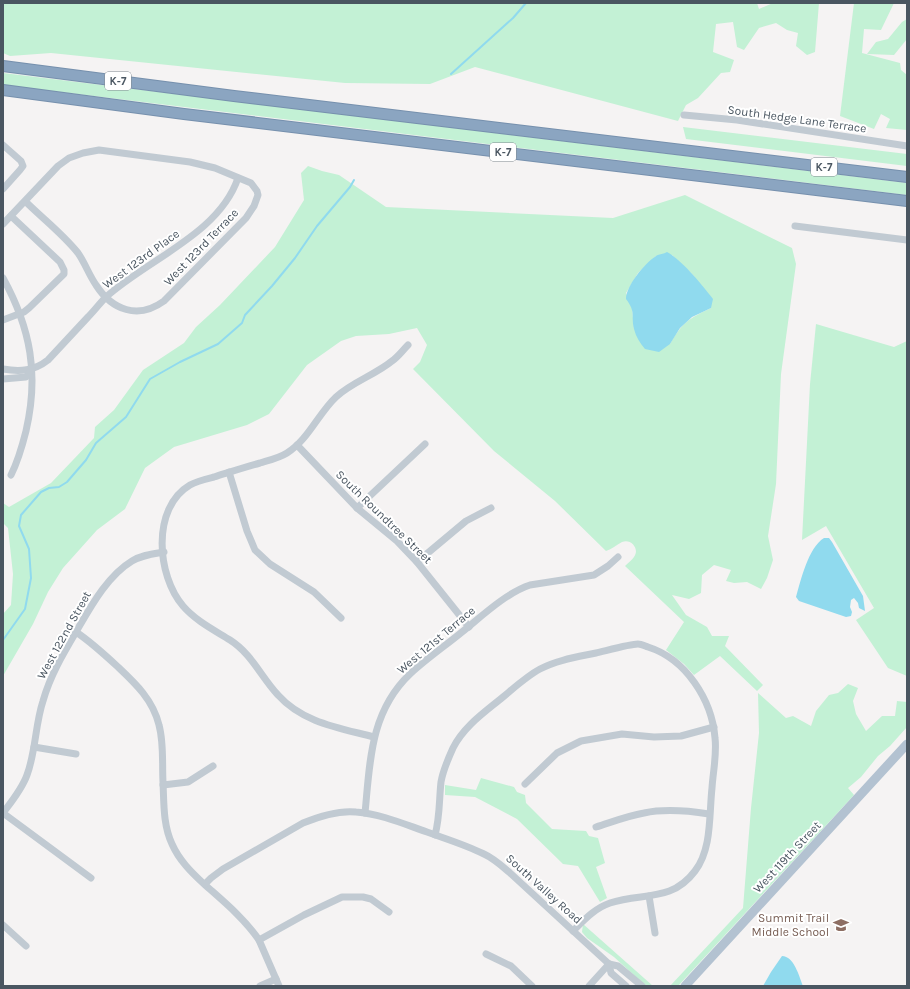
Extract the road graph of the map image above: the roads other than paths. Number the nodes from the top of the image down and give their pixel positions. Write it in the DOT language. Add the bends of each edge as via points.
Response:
graph roads {
  1 [pos="3,66"];
  2 [pos="3,90"];
  3 [pos="684,115"];
  4 [pos="3,145"];
  5 [pos="907,146"];
  6 [pos="907,177"];
  7 [pos="238,178"];
  8 [pos="3,189"];
  9 [pos="25,201"];
  10 [pos="907,201"];
  11 [pos="11,216"];
  12 [pos="3,224"];
  13 [pos="795,226"];
  14 [pos="907,240"];
  15 [pos="3,278"];
  16 [pos="106,297"];
  17 [pos="20,313"];
  18 [pos="3,320"];
  19 [pos="408,345"];
  20 [pos="3,369"];
  21 [pos="32,369"];
  22 [pos="3,379"];
  23 [pos="425,444"];
  24 [pos="297,445"];
  25 [pos="229,472"];
  26 [pos="11,475"];
  27 [pos="357,508"];
  28 [pos="491,508"];
  29 [pos="164,552"];
  30 [pos="618,557"];
  31 [pos="417,562"];
  32 [pos="341,618"];
  33 [pos="469,627"];
  34 [pos="76,632"];
  35 [pos="714,727"];
  36 [pos="374,737"];
  37 [pos="907,744"];
  38 [pos="34,747"];
  39 [pos="76,754"];
  40 [pos="213,766"];
  41 [pos="525,784"];
  42 [pos="163,785"];
  43 [pos="3,813"];
  44 [pos="365,813"];
  45 [pos="709,814"];
  46 [pos="596,827"];
  47 [pos="435,835"];
  48 [pos="91,878"];
  49 [pos="205,884"];
  50 [pos="649,896"];
  51 [pos="389,912"];
  52 [pos="3,925"];
  53 [pos="573,931"];
  54 [pos="655,933"];
  55 [pos="259,940"];
  56 [pos="26,946"];
  57 [pos="486,954"];
  58 [pos="609,964"];
  59 [pos="278,982"];
  60 [pos="260,986"];
  61 [pos="532,986"];
  62 [pos="589,986"];
  63 [pos="626,986"];
  64 [pos="642,986"];
  65 [pos="685,986"];
  1 -- 6 [label="highway, K-7"];
  2 -- 10 [label="highway, K-7"];
  3 -- 5 [label="street, South Hedge Lane Terrace" via="737,120"];
  4 -- 8 [label="street" via="23,166"];
  7 -- 9 [label="street" via="215,168 190,162 99,150 69,158"];
  7 -- 16 [label="street, West 123rd Place" via="234,192 208,224"];
  7 -- 16 [label="street, West 123rd Terrace" via="250,183 257,191 254,206 240,225 164,302 150,310 128,311"];
  9 -- 11 [label="street"];
  9 -- 16 [label="street" via="71,245 82,259 96,286"];
  11 -- 12 [label="street"];
  11 -- 17 [label="street" via="60,262 64,270 64,274 37,302"];
  13 -- 14 [label="street"];
  15 -- 17 [label="street"];
  16 -- 21 [label="street, West 123rd Place" via="48,360"];
  17 -- 18 [label="street"];
  17 -- 21 [label="street" via="29,344"];
  19 -- 24 [label="street" via="393,361 336,396"];
  20 -- 21 [label="street, West 123rd Place"];
  21 -- 22 [label="street, West 123rd Place" via="26,377"];
  21 -- 26 [label="street" via="30,411 20,454"];
  23 -- 27 [label="street"];
  24 -- 25 [label="street" via="278,458"];
  24 -- 27 [label="street, South Roundtree Street"];
  25 -- 29 [label="street" via="190,485 175,500 164,523"];
  25 -- 32 [label="street" via="246,531 255,550 270,564 314,592"];
  27 -- 31 [label="street, South Roundtree Street" via="397,541"];
  28 -- 31 [label="street" via="466,521"];
  29 -- 34 [label="street, West 122nd Street" via="140,557 124,566 95,598"];
  29 -- 36 [label="street" via="170,582 183,606 196,619 236,644 288,704 316,721"];
  30 -- 33 [label="street, West 121st Terrace" via="594,575 520,588"];
  31 -- 33 [label="street, South Roundtree Street"];
  33 -- 36 [label="street, West 121st Terrace" via="402,682 380,716"];
  34 -- 38 [label="street, West 122nd Street" via="48,686 36,727"];
  34 -- 42 [label="street" via="91,642 136,685 150,703 157,717 161,735"];
  35 -- 41 [label="street" via="681,736 622,734 581,741 557,753"];
  35 -- 45 [label="street"];
  35 -- 47 [label="street" via="698,687 684,669 657,650 637,644 564,660 542,668 475,720 457,742 445,767 441,783"];
  36 -- 44 [label="street, West 121st Terrace"];
  37 -- 65 [label="main road, West 119th Street"];
  38 -- 39 [label="street"];
  38 -- 43 [label="street, West 122nd Street" via="26,779"];
  40 -- 42 [label="street" via="188,782"];
  42 -- 49 [label="street" via="165,823 171,844 184,864"];
  43 -- 48 [label="street"];
  44 -- 47 [label="street, South Valley Road"];
  44 -- 49 [label="street" via="325,815 303,823 223,869"];
  45 -- 46 [label="street" via="692,811 653,811"];
  45 -- 50 [label="street" via="706,846 695,871 676,889"];
  47 -- 53 [label="street, South Valley Road" via="491,858"];
  49 -- 55 [label="street" via="247,924"];
  50 -- 53 [label="street" via="604,906 592,913"];
  50 -- 54 [label="street"];
  51 -- 55 [label="street" via="371,899 342,897"];
  52 -- 56 [label="street"];
  53 -- 58 [label="street, South Valley Road"];
  55 -- 59 [label="street"];
  57 -- 61 [label="street" via="511,966"];
  58 -- 62 [label="street"];
  58 -- 63 [label="street, South Valley Road" via="611,973"];
  58 -- 64 [label="street, South Valley Road" via="618,966"];
  59 -- 60 [label="street"];
}
